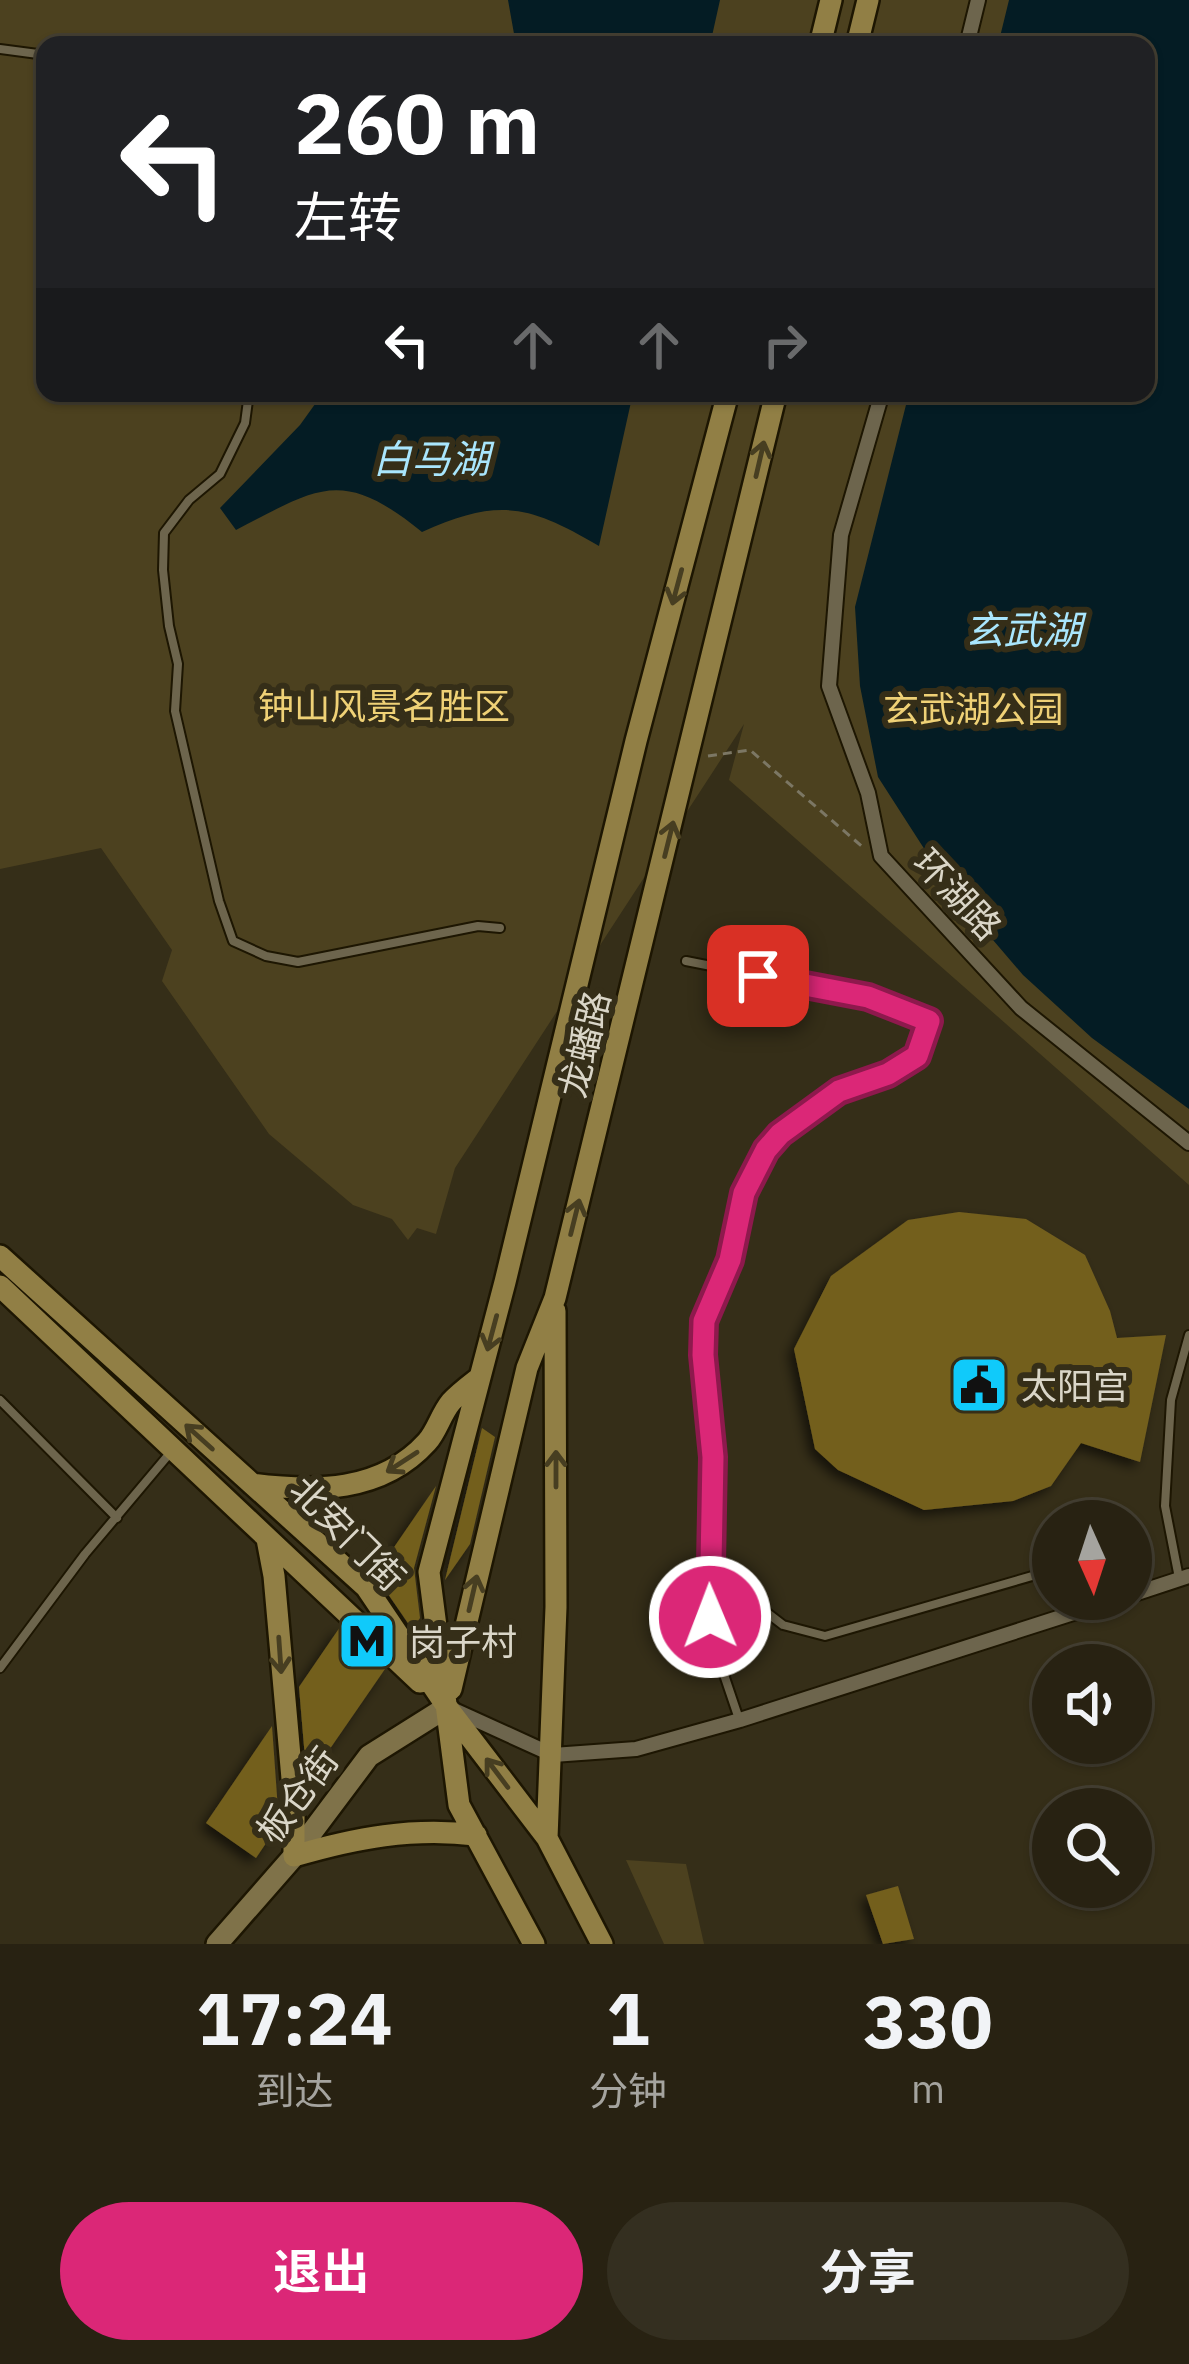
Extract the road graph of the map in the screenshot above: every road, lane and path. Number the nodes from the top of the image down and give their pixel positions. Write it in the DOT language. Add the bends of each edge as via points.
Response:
graph roads {
  1 [pos="831,0"];
  2 [pos="868,0"];
  3 [pos="978,0"];
  4 [pos="822,36"];
  5 [pos="859,36"];
  6 [pos="969,36"];
  7 [pos="0,49"];
  8 [pos="36,54"];
  9 [pos="248,402"];
  10 [pos="726,402"];
  11 [pos="774,402"];
  12 [pos="879,402"];
  13 [pos="688,758"];
  14 [pos="881,856"];
  15 [pos="500,928"];
  16 [pos="686,961"];
  17 [pos="1189,1143"];
  18 [pos="0,1256"];
  19 [pos="0,1286"];
  20 [pos="555,1298"];
  21 [pos="1189,1335"];
  22 [pos="480,1377"];
  23 [pos="0,1400"];
  24 [pos="173,1450"];
  25 [pos="251,1484"];
  26 [pos="117,1518"];
  27 [pos="266,1539"];
  28 [pos="709,1568"];
  29 [pos="1032,1576"];
  30 [pos="1184,1577"];
  31 [pos="1152,1587"];
  32 [pos="1052,1620"];
  33 [pos="0,1668"];
  34 [pos="447,1707"];
  35 [pos="740,1720"];
  36 [pos="553,1755"];
  37 [pos="476,1835"];
  38 [pos="547,1838"];
  39 [pos="294,1856"];
  40 [pos="217,1944"];
  41 [pos="534,1944"];
  42 [pos="602,1944"];
  1 -- 4 [label="main road"];
  2 -- 5 [label="main road"];
  3 -- 6 [label="street"];
  7 -- 8 [label="lane"];
  9 -- 15 [label="lane" via="220,474 164,533 175,711 233,941 298,962"];
  10 -- 22 [label="main road, 龙蟠路, one-way"];
  13 -- 11 [label="main road, 龙蟠路, one-way"];
  12 -- 14 [label="street, 环湖路" via="841,535 829,686"];
  13 -- 14 [label="path" via="750,750"];
  20 -- 13 [label="main road, 龙蟠路, one-way"];
  14 -- 17 [label="street, 环湖路" via="1022,1008"];
  16 -- 28 [label="lane" via="868,997 929,1021 917,1056 839,1091 780,1134 744,1193 730,1260 704,1321 713,1457"];
  25 -- 18 [label="main road, 北安门街, one-way"];
  19 -- 24 [label="main road, 北安门街"];
  34 -- 20 [label="main road, 龙蟠路, one-way" via="527,1368"];
  36 -- 20 [label="main road, one-way"];
  21 -- 30 [label="lane" via="1171,1400 1166,1506"];
  22 -- 25 [label="main road, one-way" via="415,1455 393,1469 331,1489"];
  22 -- 34 [label="main road, 龙蟠路" via="429,1571"];
  23 -- 26 [label="lane"];
  24 -- 26 [label="lane"];
  24 -- 27 [label="main road, 北安门街"];
  25 -- 34 [label="main road, 北安门街" via="366,1587"];
  26 -- 33 [label="lane"];
  27 -- 34 [label="main road, 北安门街"];
  27 -- 39 [label="main road, one-way"];
  28 -- 29 [label="lane" via="783,1625 825,1636"];
  28 -- 35 [label="lane" via="716,1651"];
  30 -- 31 [label="street"];
  32 -- 35 [label="street"];
  34 -- 36 [label="street"];
  34 -- 37 [label="main road, 龙蟠路" via="459,1805"];
  38 -- 34 [label="main road, 龙蟠路, one-way"];
  34 -- 39 [label="main road, 板仓街" via="369,1756"];
  35 -- 36 [label="street" via="636,1749"];
  36 -- 38 [label="main road"];
  37 -- 39 [label="main road" via="430,1829"];
  37 -- 41 [label="main road, 龙蟠路"];
  38 -- 42 [label="main road, 龙蟠路"];
  39 -- 40 [label="main road, 板仓街"];
}
